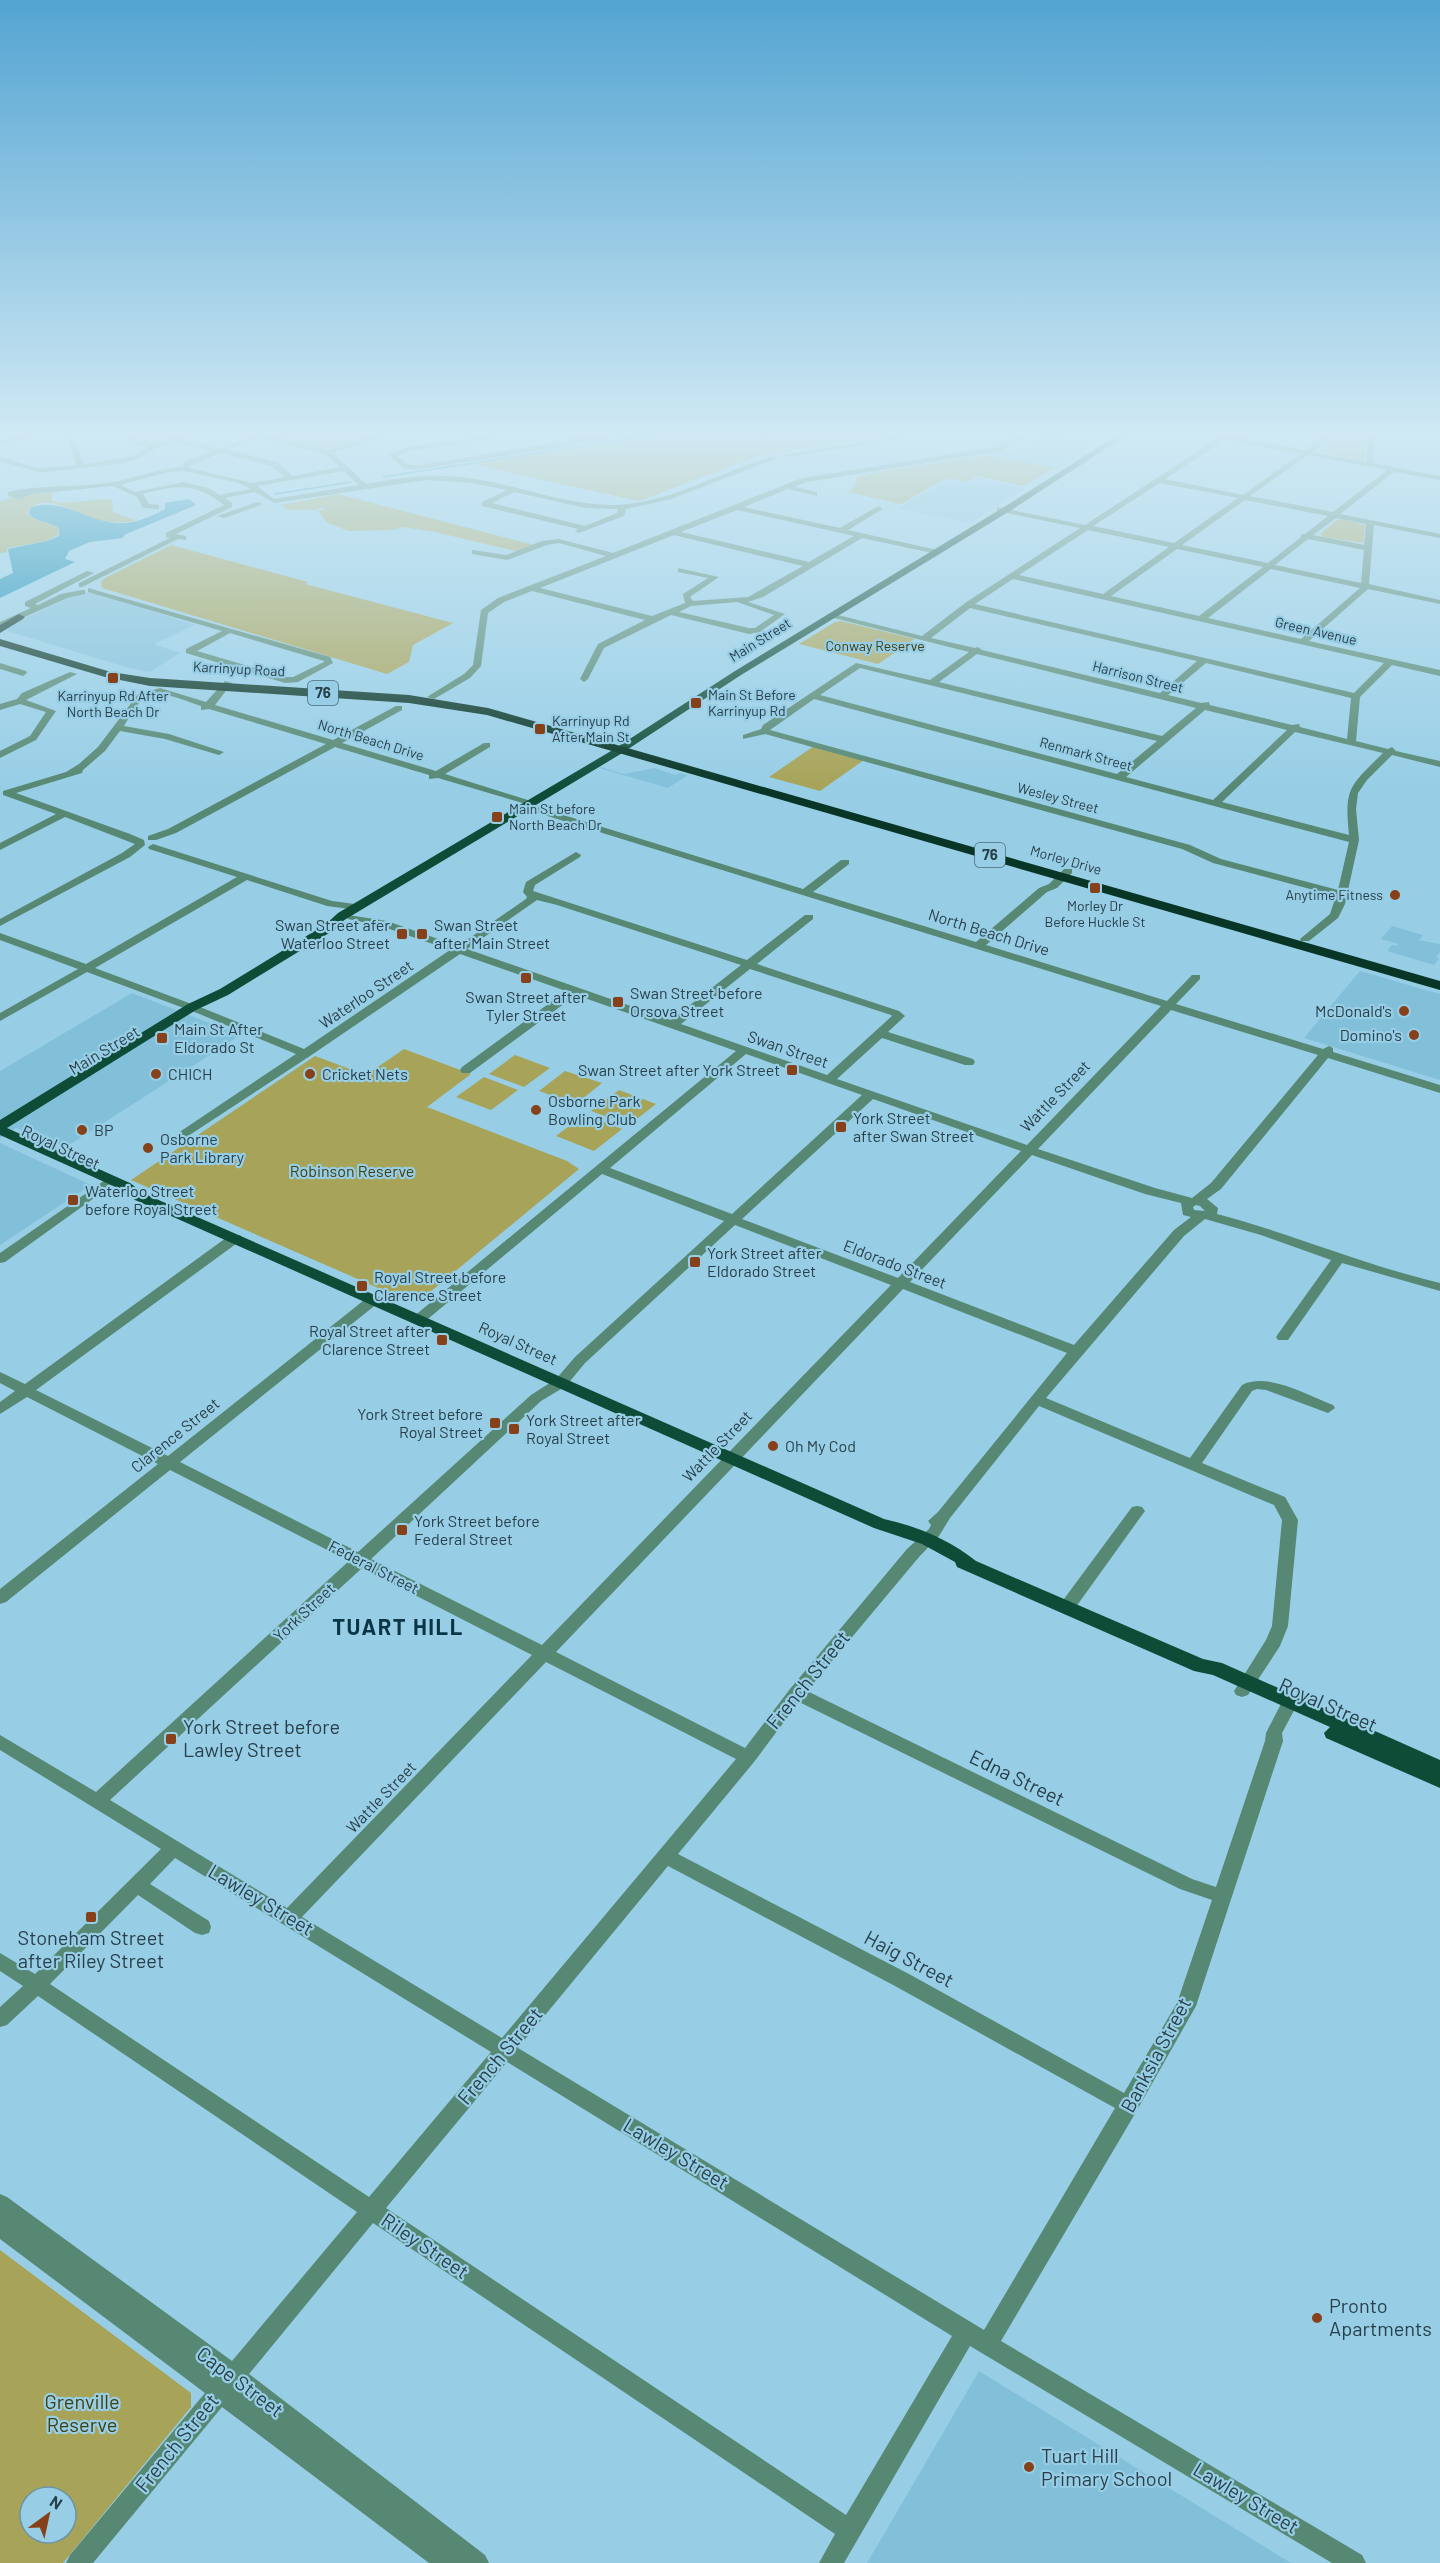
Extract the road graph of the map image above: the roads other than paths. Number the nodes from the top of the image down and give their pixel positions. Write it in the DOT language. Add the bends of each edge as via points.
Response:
graph roads {
  1 [pos="154,551"];
  2 [pos="526,551"];
  3 [pos="595,551"];
  4 [pos="628,551"];
  5 [pos="750,551"];
  6 [pos="834,551"];
  7 [pos="928,551"];
  8 [pos="1051,551"];
  9 [pos="1166,551"];
  10 [pos="1201,551"];
  11 [pos="1286,551"];
  12 [pos="1366,551"];
  13 [pos="475,552"];
  14 [pos="934,552"];
  15 [pos="615,556"];
  16 [pos="810,565"];
  17 [pos="1269,565"];
  18 [pos="681,570"];
  19 [pos="107,574"];
  20 [pos="1011,576"];
  21 [pos="1366,586"];
  22 [pos="532,588"];
  23 [pos="84,589"];
  24 [pos="1104,597"];
  25 [pos="736,600"];
  26 [pos="1439,602"];
  27 [pos="690,604"];
  28 [pos="968,606"];
  29 [pos="37,607"];
  30 [pos="670,612"];
  31 [pos="832,615"];
  32 [pos="19,617"];
  33 [pos="652,619"];
  34 [pos="1201,619"];
  35 [pos="0,626"];
  36 [pos="230,630"];
  37 [pos="0,636"];
  38 [pos="924,637"];
  39 [pos="1303,642"];
  40 [pos="0,643"];
  41 [pos="977,650"];
  42 [pos="1203,661"];
  43 [pos="1390,662"];
  44 [pos="1,667"];
  45 [pos="23,673"];
  46 [pos="1440,673"];
  47 [pos="73,674"];
  48 [pos="584,679"];
  49 [pos="933,682"];
  50 [pos="223,685"];
  51 [pos="1163,695"];
  52 [pos="812,696"];
  53 [pos="1356,696"];
  54 [pos="431,697"];
  55 [pos="20,701"];
  56 [pos="1205,705"];
  57 [pos="203,706"];
  58 [pos="0,707"];
  59 [pos="399,708"];
  60 [pos="1295,727"];
  61 [pos="118,728"];
  62 [pos="765,731"];
  63 [pos="746,737"];
  64 [pos="1165,740"];
  65 [pos="1351,741"];
  66 [pos="329,745"];
  67 [pos="487,745"];
  68 [pos="621,746"];
  69 [pos="1389,750"];
  70 [pos="219,752"];
  71 [pos="0,755"];
  72 [pos="1440,762"];
  73 [pos="433,776"];
  74 [pos="1120,777"];
  75 [pos="4,794"];
  76 [pos="1215,803"];
  77 [pos="527,804"];
  78 [pos="64,814"];
  79 [pos="1354,840"];
  80 [pos="149,843"];
  81 [pos="0,847"];
  82 [pos="576,855"];
  83 [pos="845,862"];
  84 [pos="1062,872"];
  85 [pos="247,876"];
  86 [pos="806,892"];
  87 [pos="1343,895"];
  88 [pos="533,896"];
  89 [pos="354,912"];
  90 [pos="809,917"];
  91 [pos="0,923"];
  92 [pos="0,936"];
  93 [pos="1310,940"];
  94 [pos="980,945"];
  95 [pos="1335,947"];
  96 [pos="460,950"];
  97 [pos="748,963"];
  98 [pos="1376,969"];
  99 [pos="85,970"];
  100 [pos="1440,975"];
  101 [pos="1196,977"];
  102 [pos="1440,986"];
  103 [pos="574,991"];
  104 [pos="1170,1003"];
  105 [pos="197,1009"];
  106 [pos="0,1018"];
  107 [pos="672,1024"];
  108 [pos="882,1034"];
  109 [pos="743,1051"];
  110 [pos="1328,1052"];
  111 [pos="306,1054"];
  112 [pos="969,1062"];
  113 [pos="100,1069"];
  114 [pos="466,1070"];
  115 [pos="829,1080"];
  116 [pos="1440,1084"];
  117 [pos="1440,1089"];
  118 [pos="871,1094"];
  119 [pos="20,1114"];
  120 [pos="0,1116"];
  121 [pos="1,1132"];
  122 [pos="185,1134"];
  123 [pos="1029,1150"];
  124 [pos="601,1169"];
  125 [pos="108,1185"];
  126 [pos="1199,1209"];
  127 [pos="735,1220"];
  128 [pos="235,1238"];
  129 [pos="1340,1257"];
  130 [pos="0,1259"];
  131 [pos="1380,1271"];
  132 [pos="901,1284"];
  133 [pos="1440,1287"];
  134 [pos="1440,1297"];
  135 [pos="373,1300"];
  136 [pos="418,1320"];
  137 [pos="1283,1337"];
  138 [pos="1076,1351"];
  139 [pos="0,1377"];
  140 [pos="555,1381"];
  141 [pos="26,1390"];
  142 [pos="1036,1400"];
  143 [pos="1328,1408"];
  144 [pos="0,1410"];
  145 [pos="731,1458"];
  146 [pos="170,1463"];
  147 [pos="1192,1464"];
  148 [pos="1137,1511"];
  149 [pos="922,1542"];
  150 [pos="360,1560"];
  151 [pos="0,1598"];
  152 [pos="1067,1607"];
  153 [pos="544,1653"];
  154 [pos="1245,1687"];
  155 [pos="796,1693"];
  156 [pos="1292,1709"];
  157 [pos="0,1742"];
  158 [pos="748,1757"];
  159 [pos="1440,1768"];
  160 [pos="1440,1780"];
  161 [pos="98,1801"];
  162 [pos="174,1848"];
  163 [pos="665,1856"];
  164 [pos="137,1885"];
  165 [pos="1221,1896"];
  166 [pos="290,1917"];
  167 [pos="202,1927"];
  168 [pos="0,1961"];
  169 [pos="36,1986"];
  170 [pos="0,2019"];
  171 [pos="506,2049"];
  172 [pos="1129,2106"];
  173 [pos="0,2204"];
  174 [pos="370,2210"];
  175 [pos="0,2226"];
  176 [pos="966,2332"];
  177 [pos="987,2345"];
  178 [pos="226,2383"];
  179 [pos="850,2531"];
  180 [pos="78,2563"];
  181 [pos="448,2563"];
  182 [pos="477,2563"];
  183 [pos="831,2563"];
  184 [pos="1354,2563"];
  1 -- 19 [label="street"];
  2 -- 13 [label="street" via="507,558"];
  3 -- 15 [label="street"];
  4 -- 15 [label="street"];
  5 -- 16 [label="street"];
  6 -- 16 [label="street"];
  7 -- 14 [label="street"];
  8 -- 20 [label="street"];
  9 -- 24 [label="street"];
  10 -- 17 [label="street"];
  11 -- 17 [label="street"];
  12 -- 21 [label="street"];
  14 -- 31 [label="main road, Main Street"];
  15 -- 22 [label="street"];
  16 -- 25 [label="street" via="760,595"];
  17 -- 21 [label="street"];
  17 -- 34 [label="street"];
  18 -- 27 [label="street" via="715,577 686,596"];
  19 -- 23 [label="street"];
  19 -- 29 [label="street" via="93,571 28,604"];
  20 -- 24 [label="street, Green Avenue"];
  20 -- 28 [label="street"];
  21 -- 26 [label="street"];
  21 -- 39 [label="street"];
  22 -- 33 [label="street"];
  22 -- 54 [label="street" via="499,601 484,612 477,666 471,674"];
  23 -- 29 [label="street"];
  23 -- 36 [label="street"];
  24 -- 34 [label="street, Green Avenue"];
  25 -- 27 [label="street"];
  25 -- 30 [label="street" via="781,614 748,632"];
  27 -- 30 [label="street"];
  28 -- 38 [label="street"];
  28 -- 42 [label="street"];
  29 -- 32 [label="street"];
  29 -- 35 [label="street"];
  30 -- 33 [label="street"];
  31 -- 38 [label="street, Harrison Street"];
  31 -- 68 [label="main road, Main Street"];
  32 -- 35 [label="highway"];
  33 -- 48 [label="street" via="601,646"];
  34 -- 39 [label="street, Green Avenue"];
  36 -- 36 [label="street" via="189,651 285,680 294,680 330,662"];
  37 -- 50 [label="highway, Karrinyup Road / 76" via="122,672"];
  38 -- 41 [label="street, Harrison Street"];
  39 -- 43 [label="street, Green Avenue"];
  40 -- 50 [label="highway, Karrinyup Road / 76" via="125,678"];
  41 -- 49 [label="street"];
  41 -- 51 [label="street, Harrison Street"];
  42 -- 51 [label="street"];
  42 -- 53 [label="street"];
  43 -- 46 [label="street, Green Avenue"];
  43 -- 53 [label="street"];
  44 -- 45 [label="street"];
  47 -- 55 [label="street"];
  49 -- 52 [label="street" via="859,665"];
  49 -- 64 [label="street"];
  50 -- 54 [label="highway, Karrinyup Road / 76"];
  50 -- 57 [label="street"];
  50 -- 68 [label="highway, Karrinyup Road / 76" via="447,704"];
  51 -- 56 [label="street, Harrison Street"];
  52 -- 62 [label="street"];
  52 -- 74 [label="street, Renmark Street"];
  53 -- 65 [label="street"];
  54 -- 68 [label="highway, Karrinyup Road / 76" via="517,713"];
  55 -- 58 [label="street"];
  55 -- 71 [label="street" via="47,709 51,714 33,738"];
  56 -- 60 [label="street, Harrison Street"];
  56 -- 64 [label="street"];
  57 -- 61 [label="street, North Beach Drive" via="151,694 137,703"];
  57 -- 66 [label="street, North Beach Drive"];
  59 -- 66 [label="street"];
  60 -- 65 [label="street, Harrison Street"];
  60 -- 76 [label="street"];
  61 -- 70 [label="street" via="166,736"];
  61 -- 75 [label="street" via="92,765"];
  62 -- 63 [label="street"];
  62 -- 87 [label="street, Wesley Street"];
  64 -- 74 [label="street"];
  65 -- 69 [label="street, Harrison Street"];
  66 -- 73 [label="street, North Beach Drive"];
  66 -- 80 [label="street"];
  67 -- 73 [label="street"];
  68 -- 77 [label="main road, Main Street"];
  68 -- 84 [label="highway, Morley Drive / 76"];
  69 -- 72 [label="street, Harrison Street"];
  69 -- 79 [label="street" via="1360,779 1353,793"];
  73 -- 77 [label="street, North Beach Drive"];
  74 -- 76 [label="street, Renmark Street"];
  75 -- 78 [label="street, Swan Street"];
  76 -- 79 [label="street, Renmark Street"];
  77 -- 86 [label="street, North Beach Drive"];
  77 -- 89 [label="main road, Main Street"];
  78 -- 80 [label="street, Swan Street"];
  78 -- 81 [label="street"];
  79 -- 87 [label="street"];
  80 -- 85 [label="street, Swan Street"];
  80 -- 91 [label="street"];
  82 -- 88 [label="street, Waterloo Street" via="530,884 528,892"];
  83 -- 86 [label="street"];
  84 -- 93 [label="highway, Morley Drive / 76"];
  84 -- 94 [label="street" via="1053,886 1043,890"];
  84 -- 98 [label="highway, Morley Drive / 76"];
  85 -- 89 [label="street, Swan Street"];
  85 -- 99 [label="street"];
  86 -- 94 [label="street, North Beach Drive"];
  87 -- 93 [label="street" via="1326,930"];
  88 -- 96 [label="street, Waterloo Street"];
  88 -- 97 [label="street"];
  89 -- 96 [label="street, Swan Street"];
  89 -- 105 [label="main road, Main Street"];
  90 -- 97 [label="street"];
  92 -- 99 [label="street"];
  93 -- 95 [label="highway, Morley Drive / 76"];
  94 -- 104 [label="street, North Beach Drive"];
  95 -- 98 [label="highway" via="1371,959 1378,965"];
  95 -- 100 [label="highway, Morley Drive / 76"];
  96 -- 103 [label="street, Swan Street"];
  96 -- 111 [label="street, Waterloo Street"];
  97 -- 107 [label="street"];
  97 -- 108 [label="street" via="899,1016"];
  98 -- 102 [label="highway, Morley Drive / 76"];
  99 -- 105 [label="street"];
  99 -- 106 [label="street"];
  101 -- 104 [label="street, Wattle Street"];
  103 -- 107 [label="street, Swan Street"];
  103 -- 114 [label="street"];
  104 -- 110 [label="street, North Beach Drive"];
  104 -- 123 [label="street, Wattle Street"];
  105 -- 111 [label="street"];
  105 -- 113 [label="main road, Main Street"];
  107 -- 109 [label="street, Swan Street"];
  108 -- 112 [label="street"];
  108 -- 115 [label="street"];
  109 -- 115 [label="street, Swan Street"];
  109 -- 124 [label="street"];
  110 -- 116 [label="street, North Beach Drive"];
  110 -- 117 [label="street, North Beach Drive"];
  110 -- 126 [label="street, French Street"];
  111 -- 122 [label="street, Waterloo Street"];
  113 -- 119 [label="main road, Main Street"];
  113 -- 121 [label="main road, Main Street"];
  115 -- 118 [label="street, Swan Street"];
  118 -- 123 [label="street, Swan Street"];
  118 -- 127 [label="street, York Street"];
  119 -- 120 [label="main road"];
  119 -- 121 [label="main road, Main Street"];
  121 -- 125 [label="main road, Royal Street"];
  123 -- 126 [label="street, Swan Street"];
  123 -- 132 [label="street, Wattle Street"];
  124 -- 127 [label="street, Eldorado Street"];
  124 -- 136 [label="street"];
  125 -- 128 [label="main road, Royal Street"];
  125 -- 130 [label="street"];
  126 -- 129 [label="street, Swan Street"];
  126 -- 138 [label="street, French Street"];
  127 -- 132 [label="street, Eldorado Street"];
  127 -- 140 [label="street, York Street" via="579,1360 576,1367"];
  128 -- 135 [label="main road, Royal Street"];
  128 -- 141 [label="street"];
  129 -- 131 [label="street, Swan Street"];
  129 -- 137 [label="street"];
  131 -- 133 [label="street, Swan Street"];
  131 -- 134 [label="street, Swan Street"];
  132 -- 138 [label="street, Eldorado Street"];
  132 -- 145 [label="street, Wattle Street"];
  135 -- 136 [label="main road, Royal Street"];
  135 -- 146 [label="street, Clarence Street"];
  136 -- 140 [label="main road, Royal Street"];
  138 -- 142 [label="street, French Street"];
  139 -- 141 [label="street, Federal Street"];
  140 -- 145 [label="main road, Royal Street"];
  140 -- 150 [label="street, York Street" via="546,1394 536,1398"];
  141 -- 144 [label="street"];
  141 -- 146 [label="street, Federal Street"];
  142 -- 147 [label="street"];
  142 -- 149 [label="street, French Street" via="943,1516 939,1528"];
  143 -- 147 [label="street" via="1268,1385 1255,1384 1247,1388"];
  145 -- 149 [label="main road, Royal Street" via="880,1524 890,1534"];
  145 -- 153 [label="street, Wattle Street"];
  146 -- 150 [label="street, Federal Street"];
  146 -- 151 [label="street, Clarence Street"];
  147 -- 154 [label="street" via="1280,1501 1290,1520 1280,1626"];
  148 -- 152 [label="street"];
  149 -- 152 [label="main road, Royal Street" via="954,1562 970,1565"];
  149 -- 155 [label="street, French Street"];
  150 -- 153 [label="street, Federal Street"];
  150 -- 161 [label="street, York Street"];
  152 -- 154 [label="main road, Royal Street" via="1200,1666 1210,1676"];
  153 -- 158 [label="street, Federal Street"];
  153 -- 166 [label="street, Wattle Street"];
  154 -- 156 [label="main road, Royal Street"];
  155 -- 158 [label="street, French Street"];
  155 -- 165 [label="street, Edna Street" via="1186,1884"];
  156 -- 159 [label="main road, Royal Street"];
  156 -- 160 [label="main road, Royal Street"];
  156 -- 165 [label="street, Banksia Street" via="1281,1736 1274,1741"];
  157 -- 161 [label="street, Lawley Street"];
  158 -- 163 [label="street, French Street"];
  161 -- 162 [label="street, Lawley Street"];
  162 -- 164 [label="street"];
  162 -- 166 [label="street, Lawley Street"];
  163 -- 171 [label="street, French Street"];
  163 -- 172 [label="street, Haig Street" via="902,1980"];
  164 -- 167 [label="street"];
  164 -- 169 [label="street"];
  165 -- 172 [label="street, Banksia Street" via="1186,2006"];
  166 -- 171 [label="street, Lawley Street"];
  168 -- 169 [label="street, Riley Street"];
  169 -- 170 [label="street"];
  169 -- 174 [label="street, Riley Street"];
  171 -- 174 [label="street, French Street"];
  171 -- 176 [label="street, Lawley Street"];
  172 -- 177 [label="street, Banksia Street"];
  173 -- 178 [label="street, Cape Street"];
  174 -- 178 [label="street, French Street"];
  174 -- 179 [label="street, Riley Street"];
  175 -- 178 [label="street, Cape Street"];
  176 -- 177 [label="street, Lawley Street"];
  176 -- 179 [label="street"];
  177 -- 184 [label="street, Lawley Street"];
  178 -- 180 [label="street, French Street"];
  178 -- 181 [label="street, Cape Street"];
  178 -- 182 [label="street, Cape Street"];
  179 -- 183 [label="street"];
}
